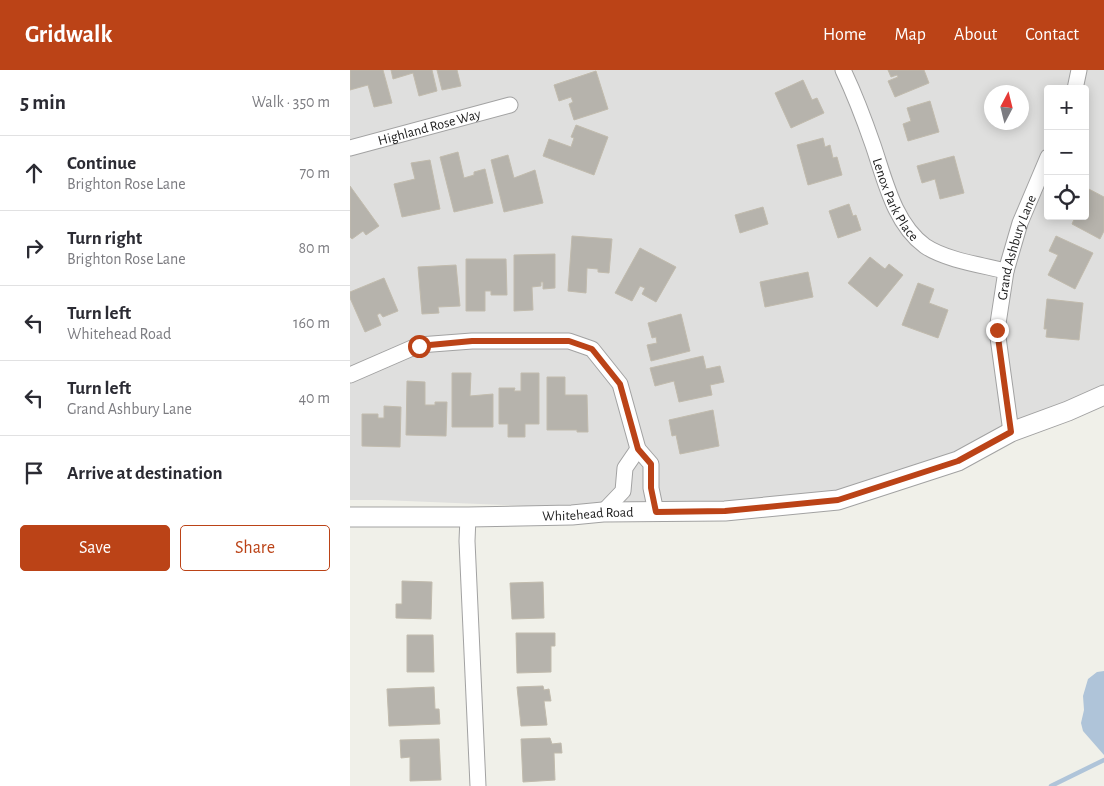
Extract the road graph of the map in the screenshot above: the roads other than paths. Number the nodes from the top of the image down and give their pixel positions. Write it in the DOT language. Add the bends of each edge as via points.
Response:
graph roads {
  1 [pos="843,70"];
  2 [pos="1079,70"];
  3 [pos="1076,85"];
  4 [pos="510,105"];
  5 [pos="350,148"];
  6 [pos="1044,166"];
  7 [pos="1006,271"];
  8 [pos="350,375"];
  9 [pos="1104,395"];
  10 [pos="1011,432"];
  11 [pos="638,449"];
  12 [pos="603,512"];
  13 [pos="656,512"];
  14 [pos="350,517"];
  15 [pos="468,517"];
  16 [pos="478,786"];
  1 -- 7 [label="street, Lenox Park Place" via="857,98 894,204 908,229 926,246 948,256"];
  2 -- 3 [label="street"];
  4 -- 5 [label="street, Highland Rose Way"];
  6 -- 7 [label="street, Grand Ashbury Lane" via="1020,223"];
  7 -- 10 [label="street, Grand Ashbury Lane" via="997,330"];
  8 -- 11 [label="street" via="419,346 472,341 569,341 592,349 620,384"];
  9 -- 10 [label="street, Whitehead Road"];
  10 -- 13 [label="street, Whitehead Road" via="958,461 838,500 725,511"];
  11 -- 12 [label="street" via="625,468 624,491"];
  11 -- 13 [label="street" via="651,464"];
  12 -- 13 [label="street, Whitehead Road"];
  12 -- 15 [label="street, Whitehead Road"];
  14 -- 15 [label="street, Whitehead Road"];
  15 -- 16 [label="street"];
}
